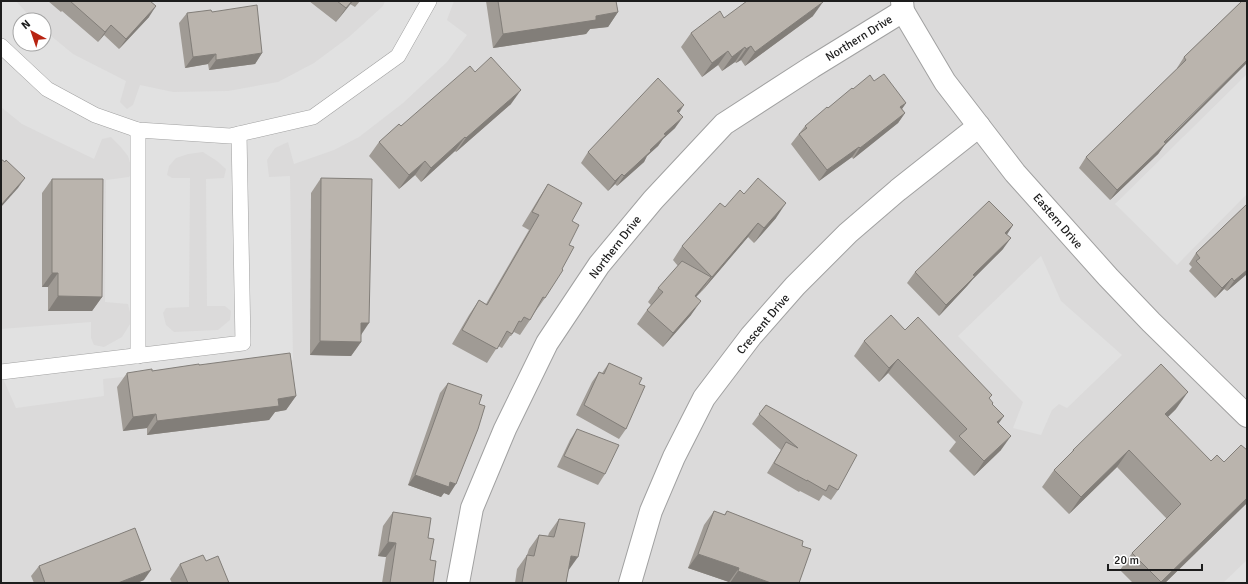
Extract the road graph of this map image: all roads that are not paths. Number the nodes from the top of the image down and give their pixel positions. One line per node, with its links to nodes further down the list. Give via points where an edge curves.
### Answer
1 (430, 1): 6 (lane, via 398,56 314,117)
2 (902, 6): 4 (street, Eastern Drive, via 945,82); 10 (street, Northern Drive, via 724,124 653,200 599,265 547,343 505,428 472,508)
3 (1, 46): 5 (lane, via 47,89 95,115)
4 (979, 126): 9 (street, Eastern Drive, via 1015,172 1108,277); 11 (street, Crescent Drive, via 848,233 794,286 737,354 704,398 674,457 651,511)
5 (138, 130): 6 (lane, via 230,136); 7 (lane)
6 (239, 134): 7 (lane, via 243,343)
7 (138, 356): 8 (lane)
8 (1, 372)
9 (1247, 416)
10 (458, 583)
11 (630, 583)

